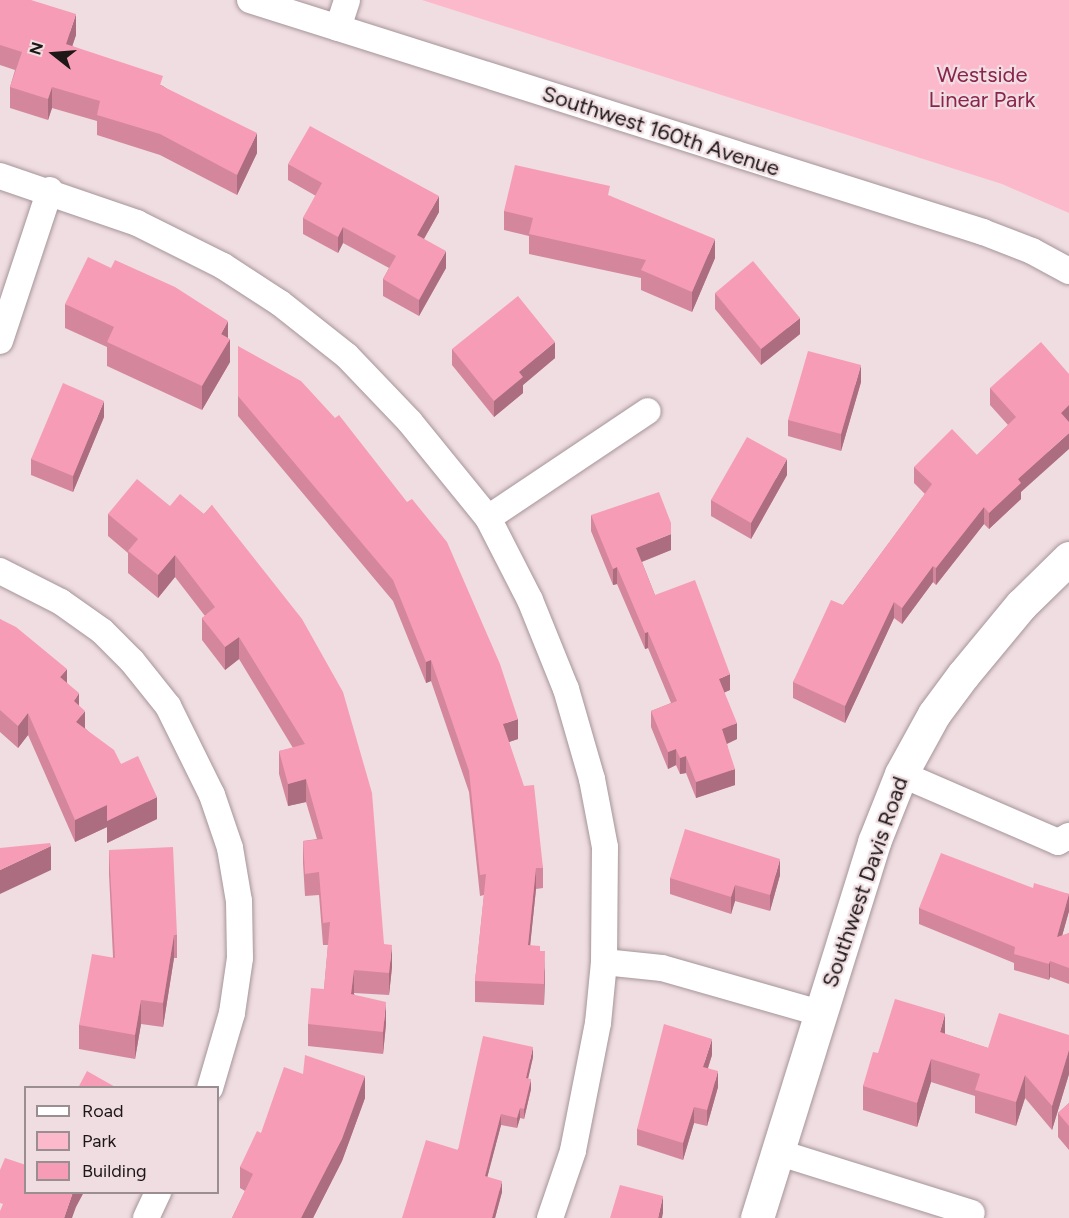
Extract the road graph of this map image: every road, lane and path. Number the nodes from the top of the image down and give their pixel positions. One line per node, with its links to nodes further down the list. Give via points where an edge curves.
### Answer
1 (250, 0): 3 (street, Southwest 160th Avenue)
2 (347, 0): 3 (street)
3 (338, 28): 6 (street, Southwest 160th Avenue, via 982,232 1032,251)
4 (0, 176): 5 (street)
5 (50, 190): 7 (street); 9 (street, via 137,223 223,266 280,303 347,356 410,422)
6 (1069, 271)
7 (0, 341)
8 (648, 411): 9 (street)
9 (488, 518): 14 (street, via 530,600 557,666 592,779 605,847)
10 (1069, 558): 12 (street, Southwest Davis Road, via 1022,605 963,675 934,714)
11 (0, 572): 16 (street, via 61,602 102,630 132,661 168,706 212,795 230,848 239,901 240,958 232,1013)
12 (901, 774): 13 (street, via 1058,842); 15 (street, Southwest Davis Road, via 874,842)
13 (1069, 836)
14 (604, 962): 15 (street, via 662,968); 21 (street, via 598,1023 573,1150)
15 (820, 1013): 17 (street, Southwest Davis Road)
16 (211, 1086)
17 (777, 1152): 19 (street); 22 (street, Southwest Davis Road)
18 (157, 1194): 20 (street)
19 (972, 1213)
20 (146, 1218)
21 (550, 1218)
22 (757, 1218)

